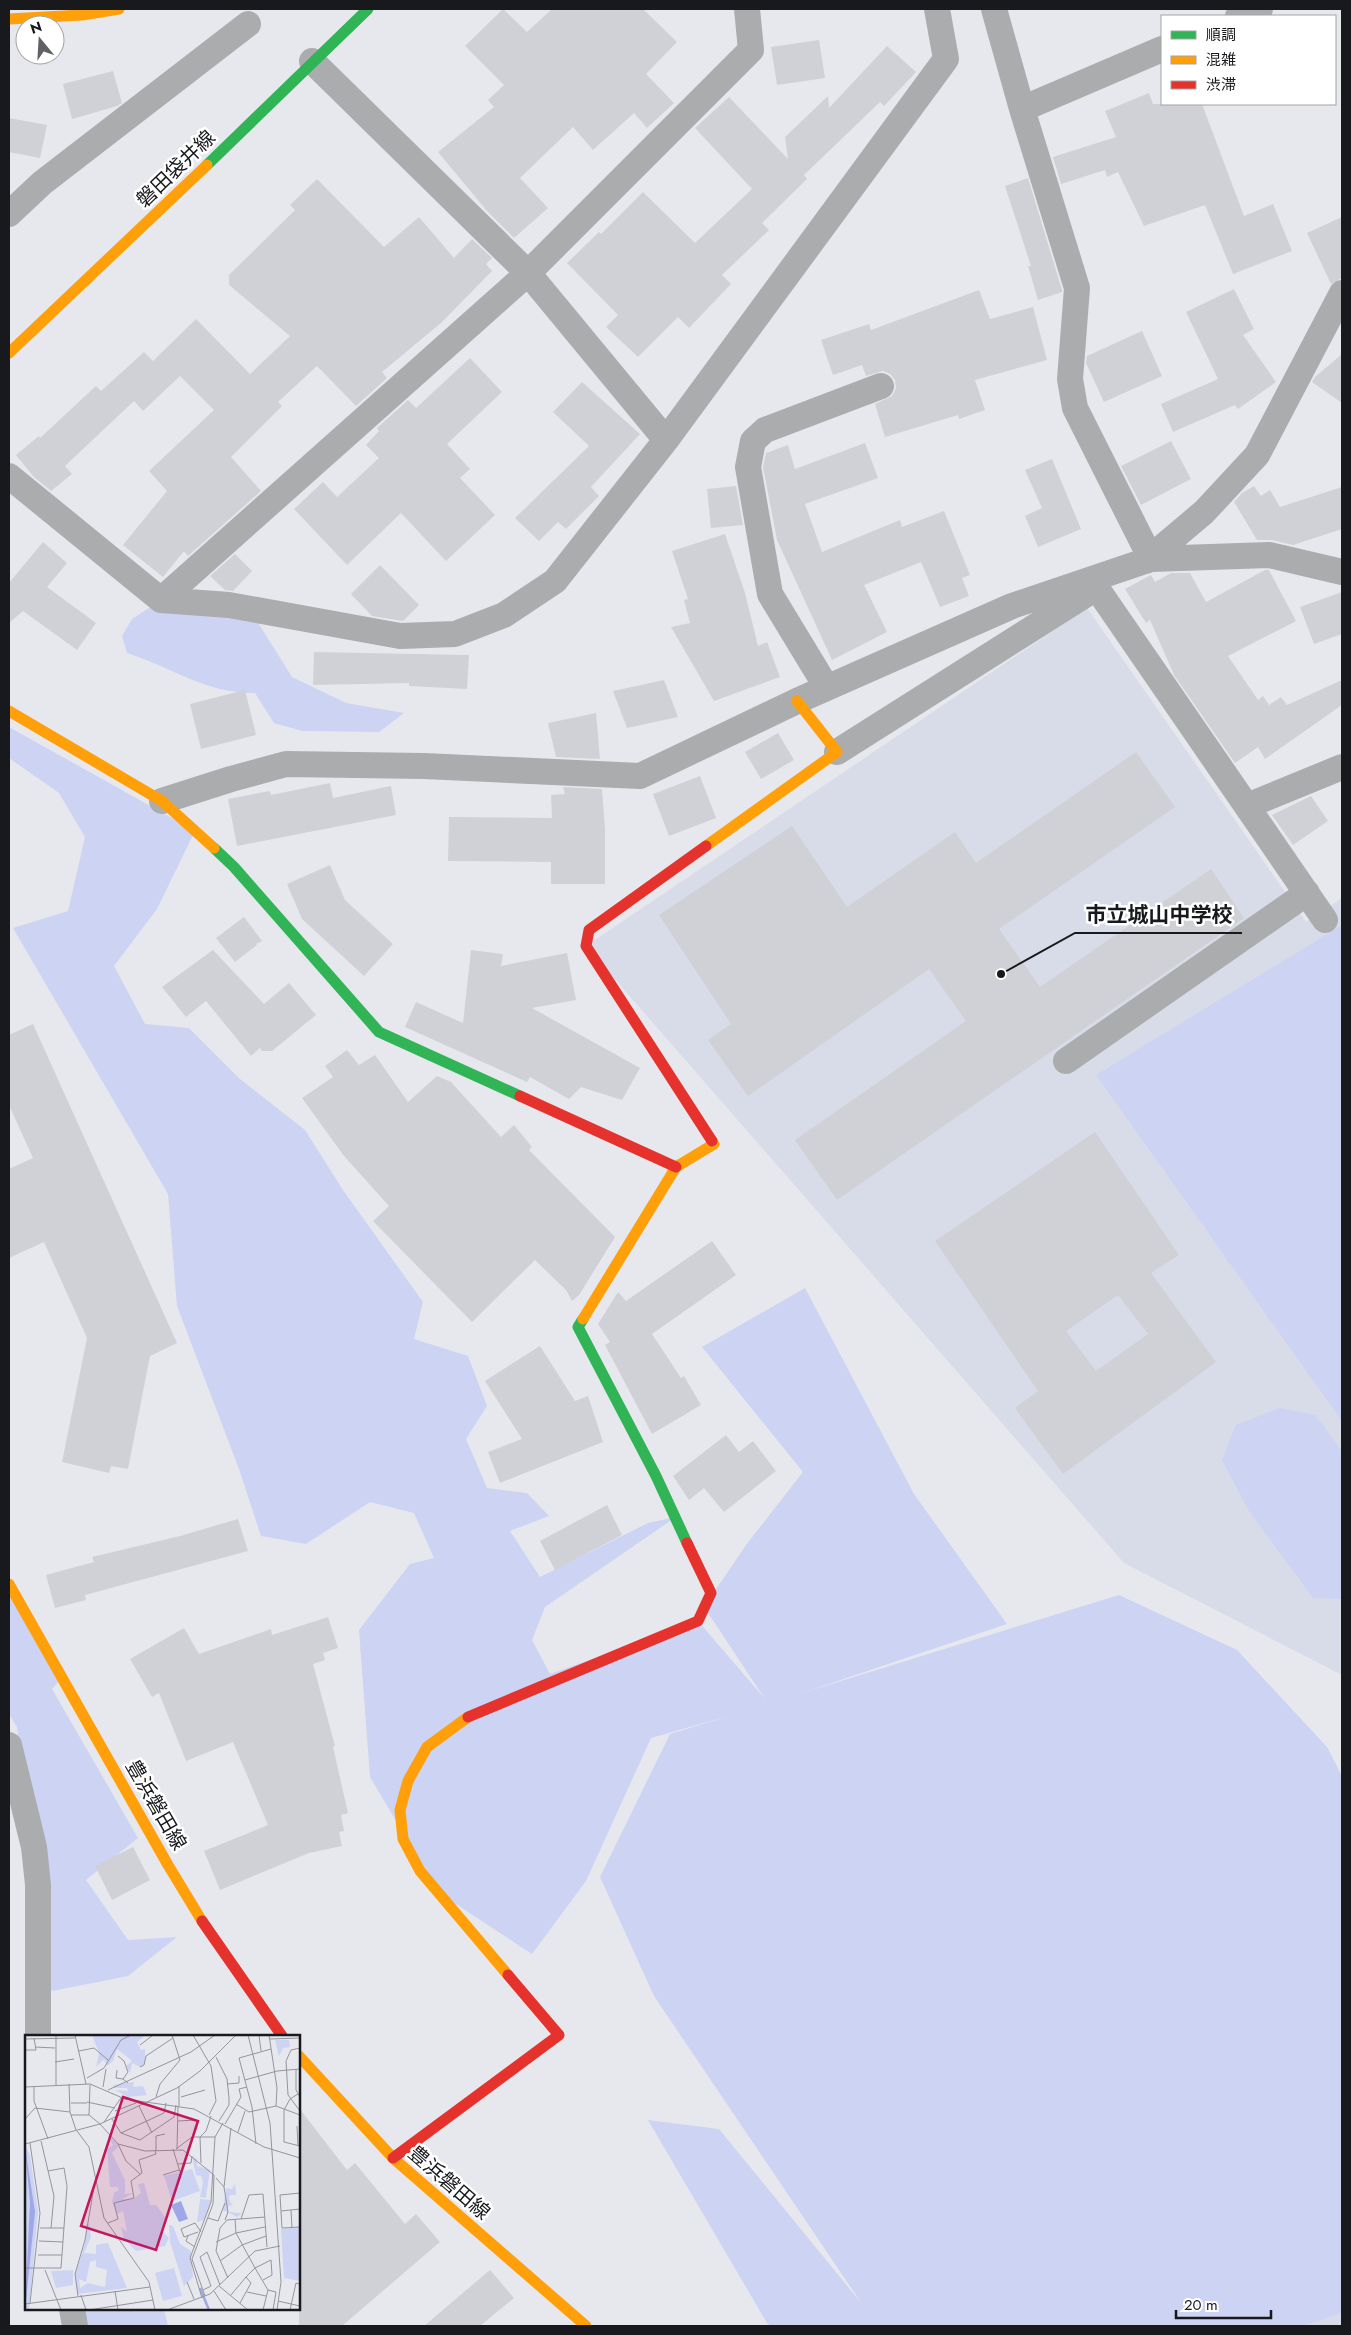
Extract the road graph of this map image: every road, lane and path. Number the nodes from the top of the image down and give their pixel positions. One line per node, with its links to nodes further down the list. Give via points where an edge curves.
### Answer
1 (119, 9): 8 (street, via 82,15)
2 (368, 9): 11 (street, 磐田袋井線)
3 (747, 9): 14 (street, via 751,50)
4 (937, 9): 18 (street, via 946,59)
5 (994, 9): 12 (street)
6 (1260, 9): 7 (street)
7 (1241, 15)
8 (9, 19)
9 (248, 24): 13 (street, via 42,183)
10 (1161, 49): 12 (street)
11 (312, 61): 14 (street); 16 (street, 磐田袋井線, via 157,214)
12 (1022, 109): 20 (street, via 1077,288 1070,379 1075,408)
13 (9, 214)
14 (528, 272): 18 (street); 23 (street)
15 (1342, 293): 20 (street, via 1257,455 1204,512)
16 (9, 353)
17 (881, 386): 24 (street, via 765,430 754,441 748,467 770,594)
18 (666, 440): 23 (street, via 555,582 504,615 455,634 400,636 229,605)
19 (9, 476): 23 (street)
20 (1151, 559): 21 (street, via 1269,554); 22 (street); 24 (street, via 1012,606)
21 (1342, 572)
22 (1096, 588): 27 (street); 30 (street)
23 (161, 600)
24 (828, 688): 25 (street)
25 (798, 701): 27 (street); 29 (street, via 640,776 424,766 286,764)
26 (9, 711): 29 (street)
27 (837, 752): 34 (street, via 588,930 586,946 714,1144)
28 (1342, 767): 30 (street)
29 (162, 801): 34 (street, via 234,866 379,1032)
30 (1247, 806): 31 (street)
31 (1307, 893): 32 (street); 33 (street)
32 (1325, 920)
33 (1066, 1061)
34 (676, 1167): 40 (street, via 578,1326 656,1476 711,1593 698,1621 469,1716 427,1747 408,1781 400,1810 403,1839 420,1871 559,2034)
35 (9, 1584): 38 (street, 豊浜磐田線, via 168,1865 216,1943)
36 (9, 1745): 37 (street, via 34,1847 38,1886)
37 (38, 2035)
38 (281, 2035)
39 (300, 2057): 40 (street, 豊浜磐田線)
40 (393, 2158): 43 (street, 豊浜磐田線)
41 (72, 2310): 42 (street)
42 (75, 2326)
43 (586, 2326)

